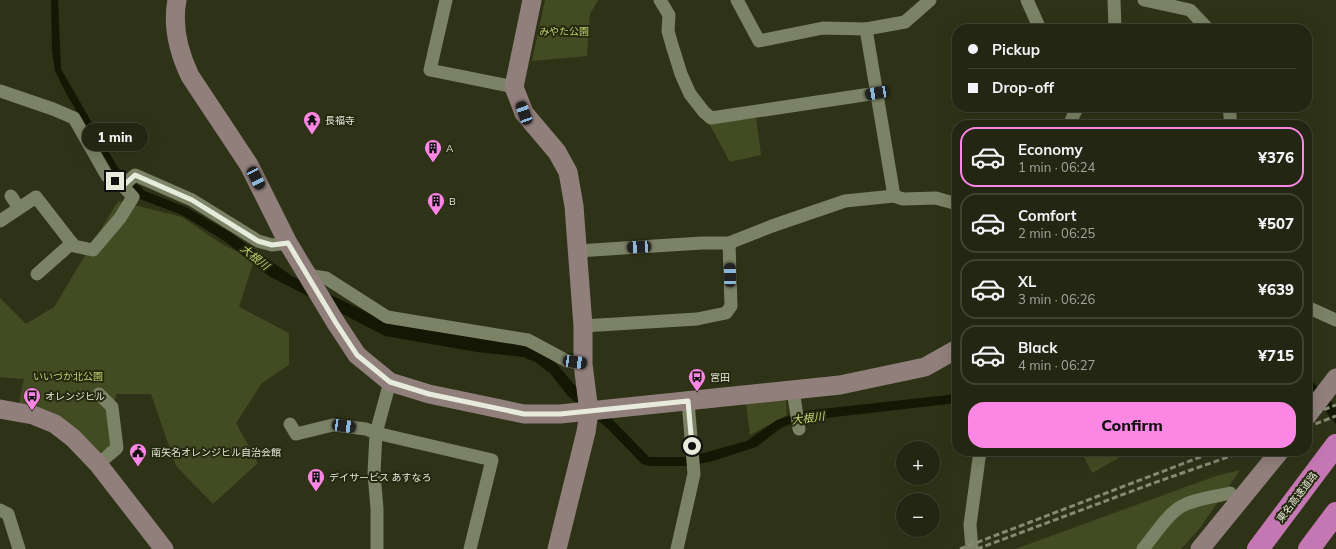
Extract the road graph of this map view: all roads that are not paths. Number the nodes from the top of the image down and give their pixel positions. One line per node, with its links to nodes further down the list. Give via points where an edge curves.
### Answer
1 (177, 0): 24 (street, via 176,24 183,61 190,76 249,165)
2 (446, 0): 14 (street, via 430,70)
3 (532, 0): 14 (street)
4 (660, 0): 16 (street, via 669,15 668,31 681,74 690,94 711,118)
5 (737, 0): 13 (street, via 759,41 823,28)
6 (930, 0): 13 (street, via 905,22)
7 (1027, 0): 10 (street)
8 (1114, 0): 11 (street)
9 (1144, 0): 12 (street, via 1190,10)
10 (1038, 24)
11 (1115, 24)
12 (1203, 24)
13 (866, 29): 16 (street)
14 (514, 87): 26 (street, via 524,113 557,152 568,172 574,206)
15 (0, 91): 17 (street, via 74,118 107,176)
16 (877, 93): 19 (street)
17 (123, 186): 23 (street, via 133,197 120,218 93,250 74,246); 24 (street, via 135,175 192,200 258,241 272,245)
18 (11, 196): 21 (street)
19 (894, 196): 20 (street, via 903,199 936,198); 25 (street, via 845,201)
20 (952, 203)
21 (19, 208): 22 (street); 23 (street, via 36,197)
22 (0, 221)
23 (72, 243): 27 (street)
24 (288, 243): 28 (street)
25 (729, 243): 26 (street); 31 (street, via 731,306 726,313 697,319)
26 (577, 250): 31 (street)
27 (37, 274)
28 (309, 278): 33 (street, via 326,278 387,317 528,340 567,361); 35 (street, via 357,355)
29 (1312, 309): 30 (street)
30 (1336, 320)
31 (583, 326): 33 (street)
32 (952, 352): 36 (street, via 925,367 840,385)
33 (583, 364): 41 (street)
34 (1336, 378): 40 (street)
35 (390, 382): 41 (street, via 429,394 524,414); 43 (street)
36 (793, 390): 38 (street); 42 (street)
37 (99, 394): 48 (street, via 112,407 117,448)
38 (688, 401): 41 (street); 58 (street, via 694,474)
39 (0, 409): 48 (street, via 33,415 54,424 73,438)
40 (1312, 409)
41 (589, 412): 57 (street)
42 (799, 429)
43 (376, 433): 44 (street, via 366,429 333,425); 55 (street, via 374,473); 56 (street, via 492,460)
44 (295, 435)
45 (1336, 445): 61 (highway, 東名高速道路)
46 (979, 456): 59 (street, via 970,524)
47 (1276, 456): 52 (street)
48 (98, 464): 54 (street)
49 (1230, 493): 60 (street, via 1182,506 1172,513)
50 (0, 510): 53 (street, via 8,514)
51 (1336, 513): 62 (highway)
52 (1205, 544)
53 (19, 549)
54 (164, 549)
55 (377, 549)
56 (470, 549)
57 (557, 549)
58 (677, 549)
59 (972, 549)
60 (1143, 549)
61 (1258, 549)
62 (1309, 549)

